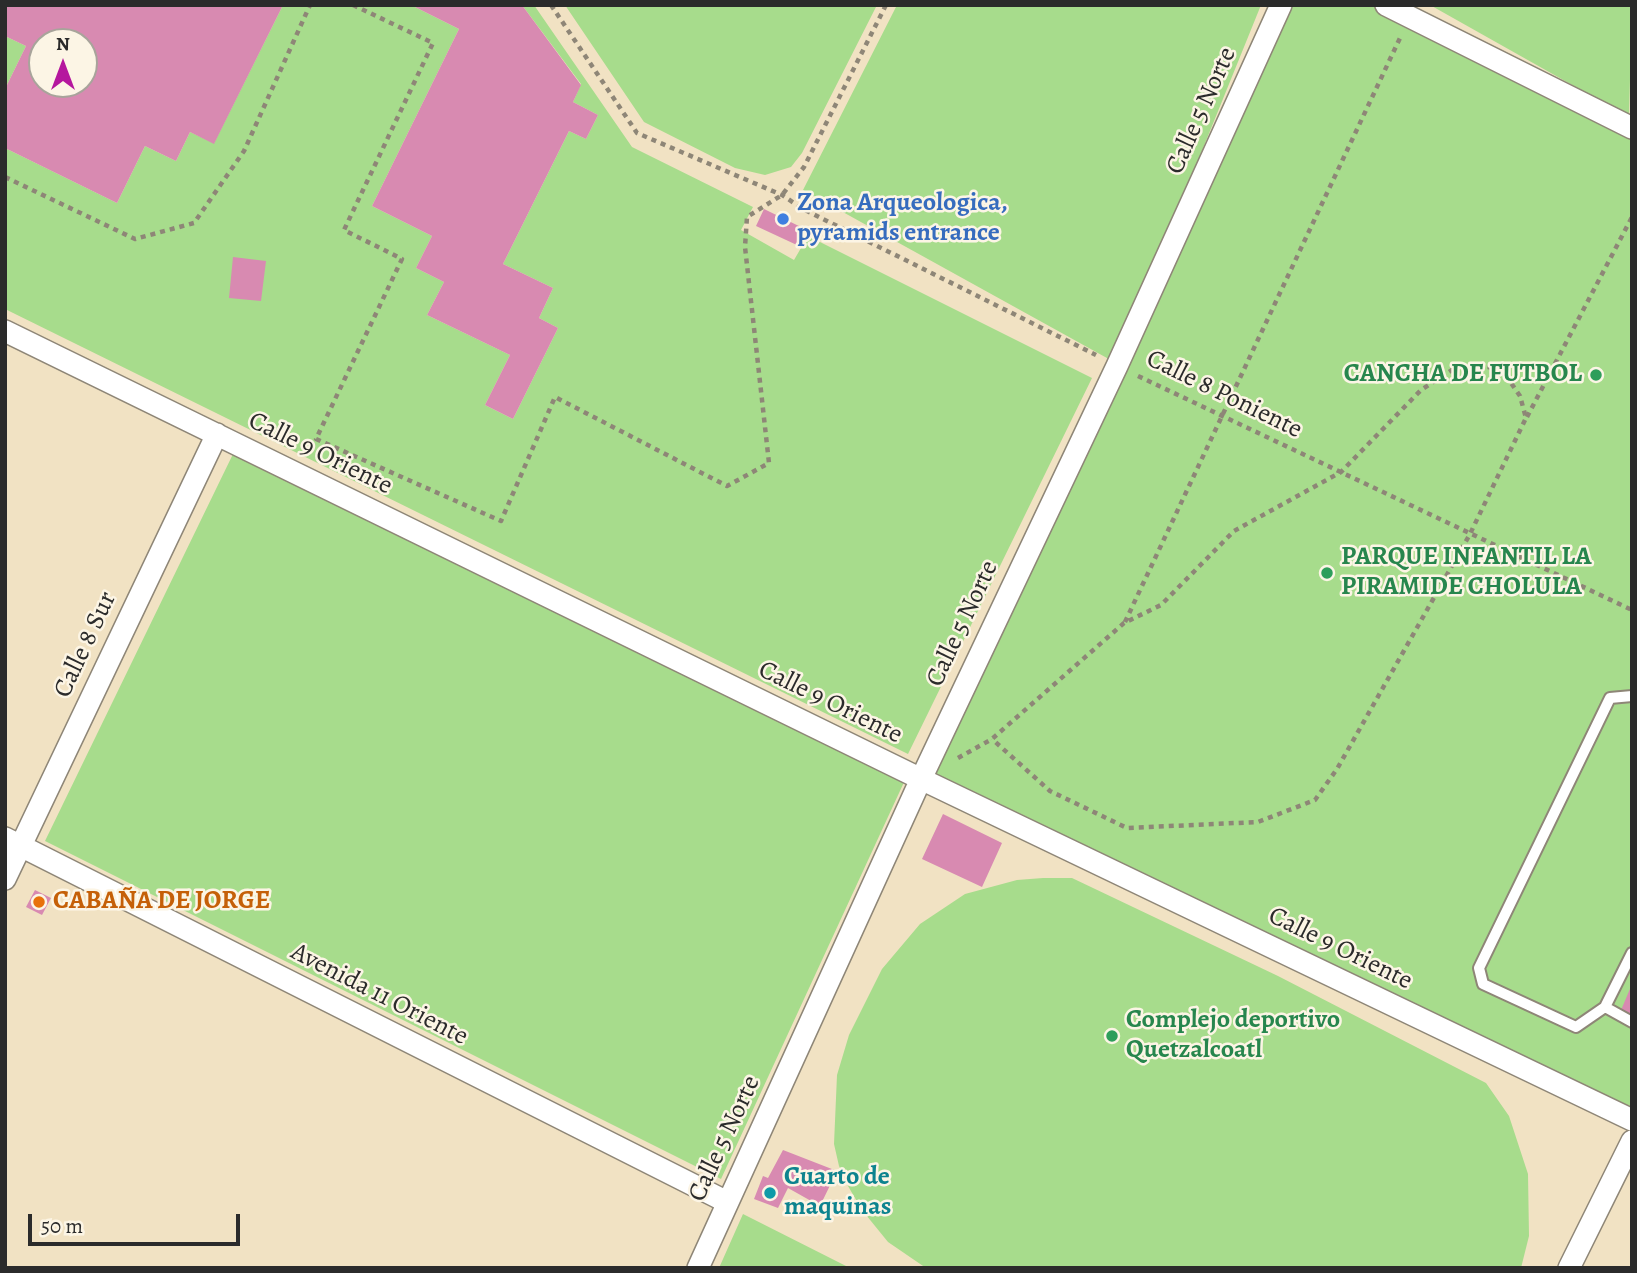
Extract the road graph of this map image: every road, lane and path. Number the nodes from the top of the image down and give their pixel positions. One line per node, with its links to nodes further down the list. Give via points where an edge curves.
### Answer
1 (310, 5): 9 (path, via 244,151 194,223 135,239)
2 (353, 5): 10 (path, via 433,43 344,230 402,259 316,439 501,521 555,397 727,486 769,463 745,247 747,217)
3 (551, 5): 10 (path, Calle 8 Poniente, via 637,133)
4 (886, 5): 10 (path, via 804,167)
5 (1281, 5): 13 (street, Calle 5 Norte)
6 (1386, 5): 7 (street)
7 (1409, 17): 8 (street); 14 (path)
8 (1627, 122)
9 (5, 177)
10 (782, 195): 13 (path, Calle 8 Poniente)
11 (1632, 217): 15 (path)
12 (5, 331): 16 (street, Calle 9 Oriente)
13 (1117, 366): 14 (path, Calle 8 Poniente); 24 (street, Calle 5 Norte)
14 (1220, 415): 17 (path, Calle 8 Poniente); 20 (path)
15 (1526, 418): 17 (path, via 1520,396 1509,380 1489,367 1458,366 1421,390); 18 (path)
16 (217, 434): 24 (street, Calle 9 Oriente); 25 (street, Calle 8 Sur)
17 (1341, 472): 18 (path, Calle 8 Poniente); 20 (path, via 1234,531 1161,605)
18 (1471, 534): 19 (path, Calle 8 Poniente); 22 (path, via 1315,800 1258,822 1126,828 1050,790)
19 (1632, 610)
20 (1124, 623): 22 (path)
21 (1632, 696): 28 (lane, via 1610,698 1479,968 1483,984 1576,1027)
22 (992, 738): 23 (path)
23 (956, 759)
24 (921, 779): 30 (street, Calle 9 Oriente); 32 (street, Calle 5 Norte)
25 (13, 842): 26 (street, Calle 8 Sur); 32 (street, Avenida 11 Oriente)
26 (5, 879)
27 (1632, 953): 28 (lane)
28 (1605, 1007): 29 (lane)
29 (1632, 1022)
30 (1632, 1120)
31 (1632, 1141): 34 (street)
32 (727, 1202): 33 (street, Calle 5 Norte)
33 (698, 1268)
34 (1569, 1268)

